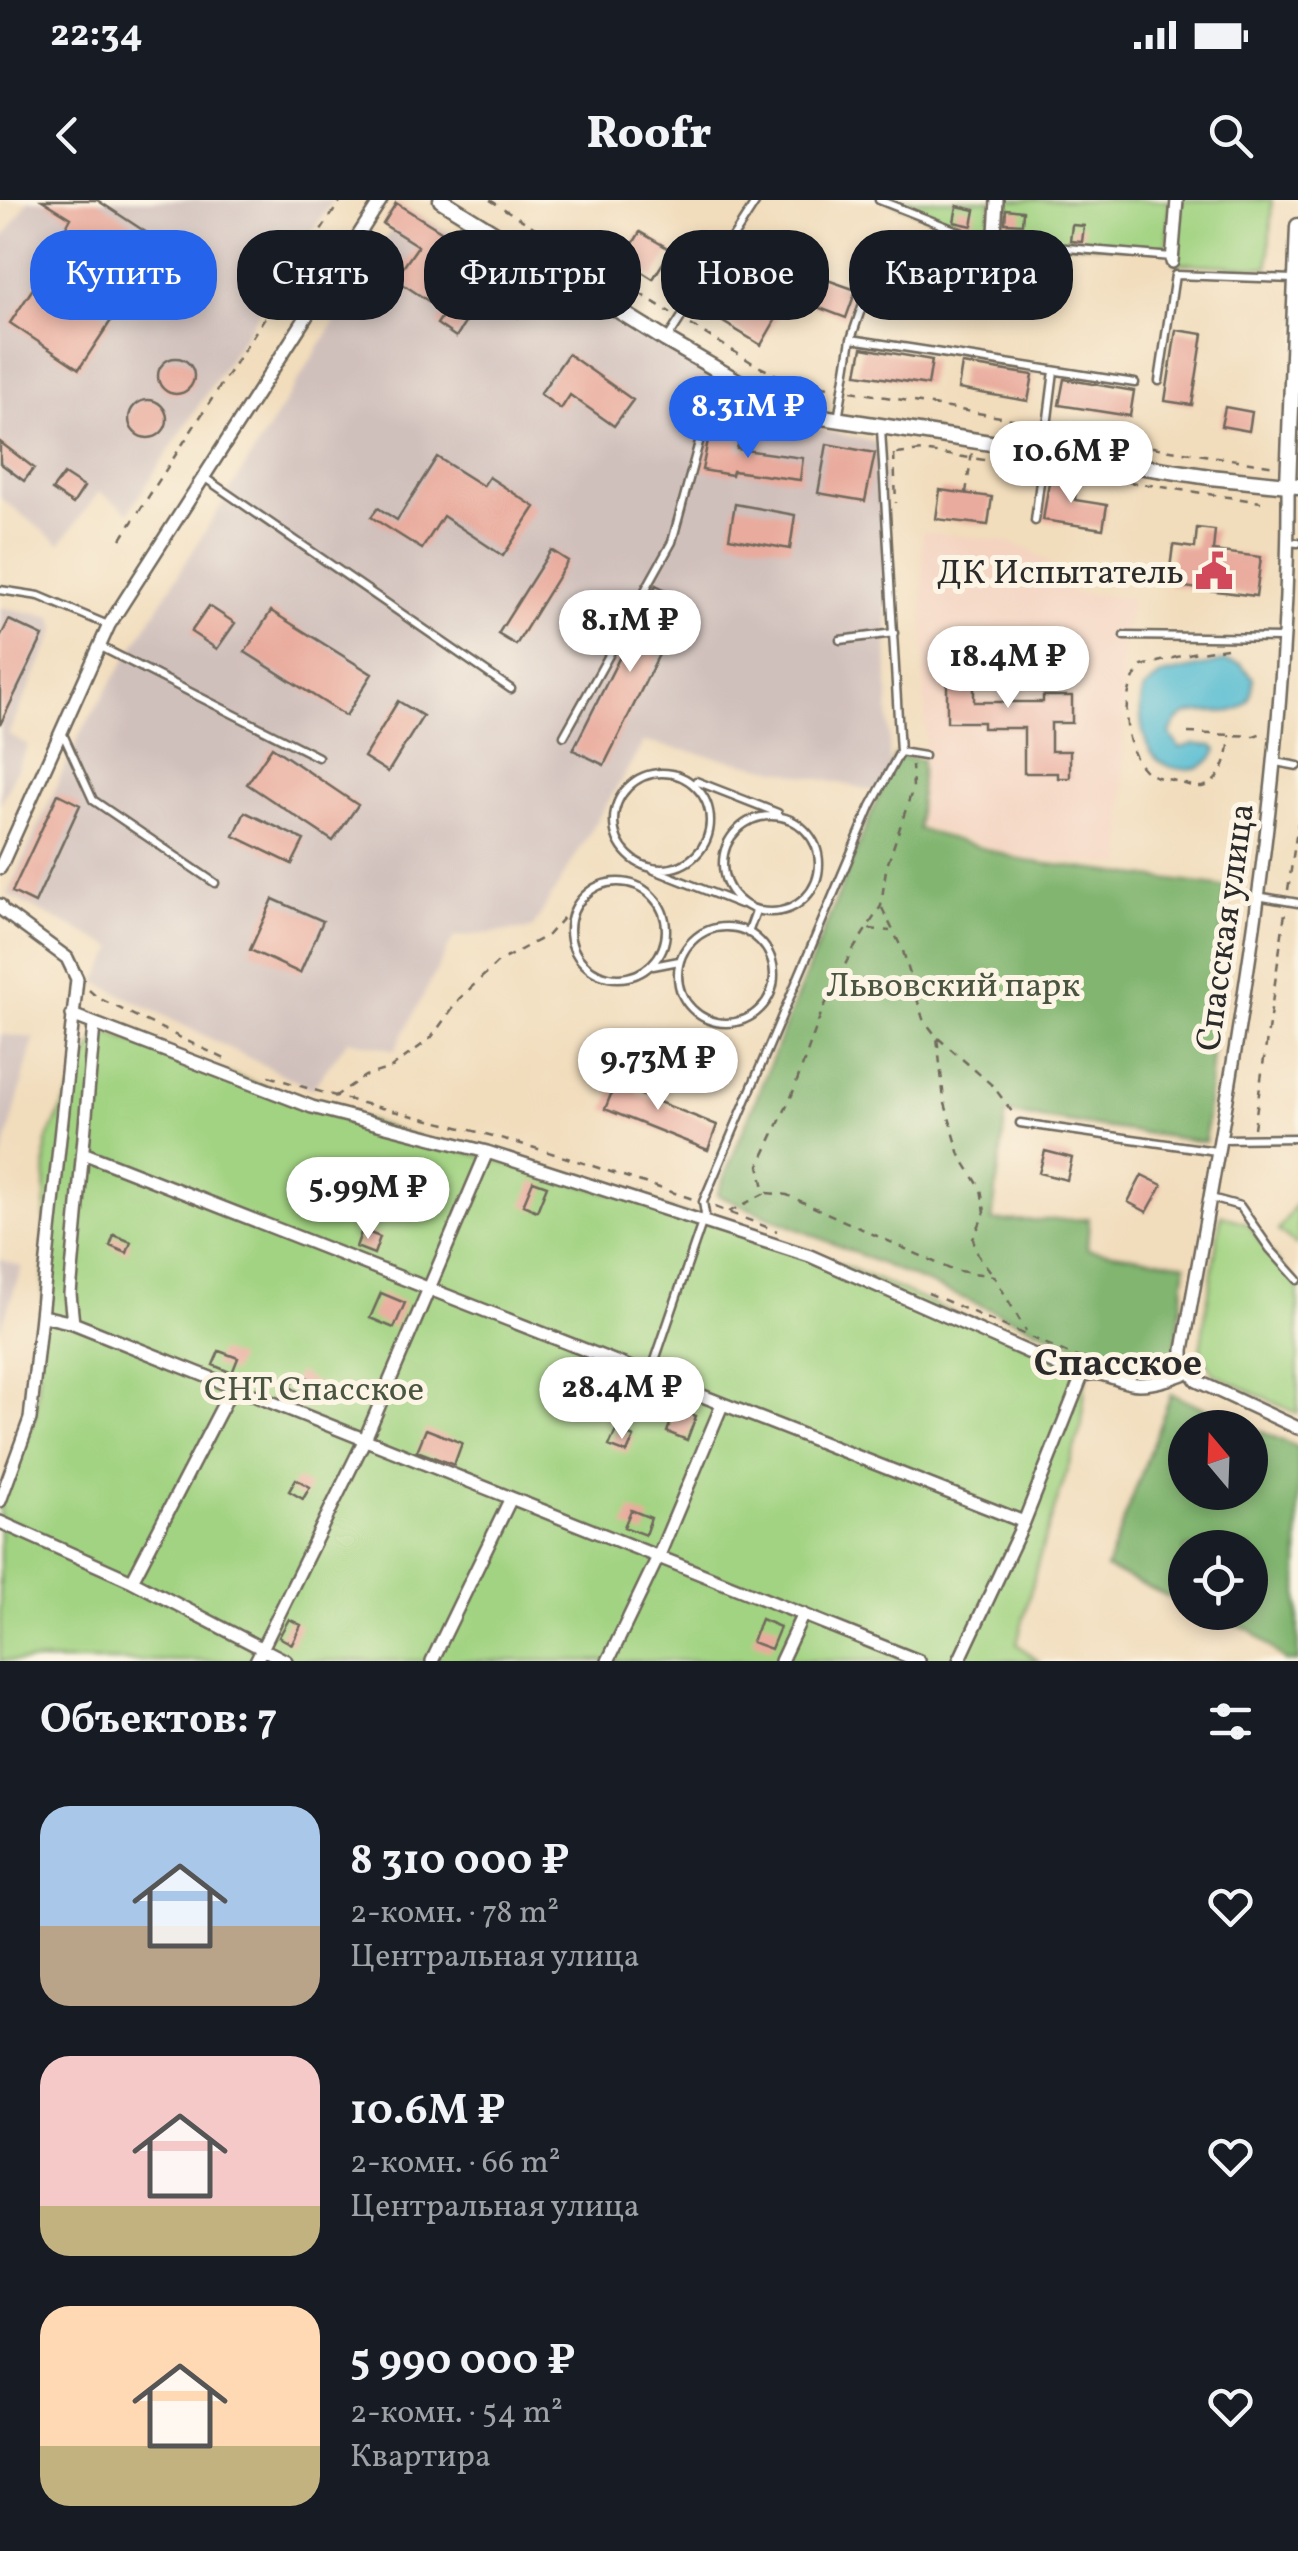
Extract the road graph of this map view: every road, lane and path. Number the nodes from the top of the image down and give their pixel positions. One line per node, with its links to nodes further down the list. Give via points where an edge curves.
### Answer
1 (340, 200): 43 (path)
2 (381, 200): 38 (street)
3 (441, 200): 9 (street)
4 (490, 200): 17 (path)
5 (756, 200): 11 (lane)
6 (879, 200): 12 (lane)
7 (998, 200): 13 (street)
8 (1176, 200): 15 (street)
9 (464, 206): 22 (street)
10 (1298, 226): 16 (street)
11 (737, 230)
12 (954, 230)
13 (995, 230)
14 (1073, 252): 15 (lane)
15 (1172, 259)
16 (1295, 279): 21 (street); 26 (lane, via 1176,276)
17 (661, 307)
18 (679, 320): 22 (lane)
19 (682, 320): 28 (path, via 781,376)
20 (858, 320): 23 (lane)
21 (1296, 323): 36 (street)
22 (666, 340): 24 (street)
23 (851, 340): 25 (lane); 28 (lane)
24 (718, 370): 29 (street, via 788,409); 58 (lane, via 672,542)
25 (1054, 371): 27 (lane); 30 (lane)
26 (1160, 381)
27 (1135, 383)
28 (843, 390): 29 (lane); 30 (path)
29 (838, 421): 31 (street)
30 (1047, 425): 33 (lane); 36 (path)
31 (881, 428): 32 (street); 34 (lane)
32 (974, 441): 33 (street); 35 (path)
33 (1044, 452): 37 (lane); 39 (street)
34 (882, 453): 35 (path); 47 (lane)
35 (971, 458): 37 (path); 40 (path)
36 (1288, 467): 39 (street)
37 (1042, 469): 41 (path); 42 (lane)
38 (204, 478): 46 (street); 53 (lane)
39 (1293, 486): 44 (street, Спасская улица)
40 (966, 494)
41 (1262, 502)
42 (1035, 521)
43 (121, 539)
44 (1293, 543): 50 (street, Спасская улица)
45 (0, 590): 46 (lane, via 38,596)
46 (109, 626): 52 (street)
47 (894, 632): 51 (lane); 59 (lane)
48 (1124, 636): 49 (lane)
49 (1236, 638): 50 (lane); 57 (path, via 1233,648 1142,666 1130,685 1128,708 1131,748 1155,776 1209,784 1229,756)
50 (1286, 638): 54 (street, Спасская улица)
51 (840, 640)
52 (100, 646): 55 (street); 62 (lane)
53 (511, 689)
54 (1280, 726): 57 (path, via 1254,736); 63 (street, Спасская улица)
55 (62, 731): 68 (street); 70 (lane, via 93,800)
56 (1188, 733): 57 (path)
57 (1230, 734)
58 (564, 736)
59 (900, 752): 60 (lane); 98 (lane, via 870,806)
60 (912, 754): 61 (lane); 76 (path, via 913,788 886,868)
61 (924, 756)
62 (318, 757)
63 (1276, 762): 64 (lane); 72 (street, Спасская улица)
64 (1298, 766)
65 (677, 773): 66 (lane); 69 (lane, via 698,787 710,809 710,835 696,856 674,868); 69 (lane, via 651,772 628,784 615,806 614,832 626,854)
66 (786, 816): 77 (lane, via 807,830 819,852 818,878 805,900 782,912); 77 (lane, via 760,816 737,828 724,850 723,875 735,898)
67 (1298, 822): 73 (path)
68 (0, 868)
69 (648, 868): 77 (lane)
70 (215, 883)
71 (584, 894): 82 (lane, via 570,916 570,941 582,964 604,977 629,978); 82 (lane, via 606,882 632,882 654,896 666,918 665,944); 89 (path, via 548,935 498,962 458,1000 432,1038)
72 (1256, 895): 73 (lane); 93 (street, Спасская улица)
73 (1287, 901): 74 (lane); 91 (path)
74 (1298, 902)
75 (0, 904): 83 (street, via 67,958)
76 (881, 906): 78 (path); 80 (path)
77 (757, 911): 79 (lane)
78 (868, 929): 80 (path); 96 (path, via 822,1011 759,1165)
79 (748, 932): 81 (lane, via 715,927 692,939); 81 (lane, via 762,941 774,964 774,989 760,1011 738,1023 712,1022 690,1009 678,986)
80 (892, 932): 86 (path, via 923,1019)
81 (679, 961): 82 (lane)
82 (652, 966)
83 (77, 979): 84 (street); 87 (path, via 98,998)
84 (72, 1015): 85 (street); 104 (street)
85 (94, 1026): 94 (street, via 312,1107); 95 (street)
86 (937, 1036): 90 (path, via 993,1086); 101 (path, via 944,1100 960,1155 981,1189 985,1212 973,1239)
87 (242, 1066)
88 (260, 1073): 89 (path)
89 (333, 1098): 98 (path, via 478,1132)
90 (1020, 1122): 93 (lane)
91 (1253, 1138): 92 (lane); 93 (lane)
92 (1298, 1138)
93 (1219, 1145): 97 (street, Спасская улица)
94 (487, 1152): 100 (street); 103 (street)
95 (84, 1153): 103 (street); 105 (street)
96 (765, 1192): 99 (path); 101 (path, via 787,1195 952,1270)
97 (1210, 1198): 102 (lane, via 1240,1206); 107 (street, Спасская улица, via 1182,1350)
98 (703, 1202): 100 (lane)
99 (729, 1212)
100 (702, 1224): 108 (lane); 109 (street, via 810,1256)
101 (994, 1276): 106 (path)
102 (1298, 1280)
103 (428, 1286): 108 (street); 113 (street)
104 (43, 1316): 105 (street); 115 (street, via 30,1419)
105 (73, 1323): 110 (street)
106 (1028, 1334)
107 (1188, 1372): 109 (street, via 1135,1384 1094,1371); 112 (street)
108 (650, 1376): 111 (street)
109 (1082, 1376): 117 (street)
110 (232, 1388): 113 (street); 119 (street)
111 (722, 1405): 117 (street); 118 (street)
112 (1298, 1428)
113 (365, 1439): 114 (street); 121 (street)
114 (511, 1498): 118 (street); 123 (street)
115 (0, 1502)
116 (0, 1522): 119 (street)
117 (1024, 1522): 127 (street)
118 (659, 1556): 120 (street); 124 (street)
119 (132, 1581): 121 (street)
120 (804, 1614): 125 (street); 126 (street)
121 (259, 1655): 122 (street)
122 (286, 1661)
123 (432, 1661)
124 (608, 1661)
125 (781, 1661)
126 (919, 1661)
127 (959, 1661)

